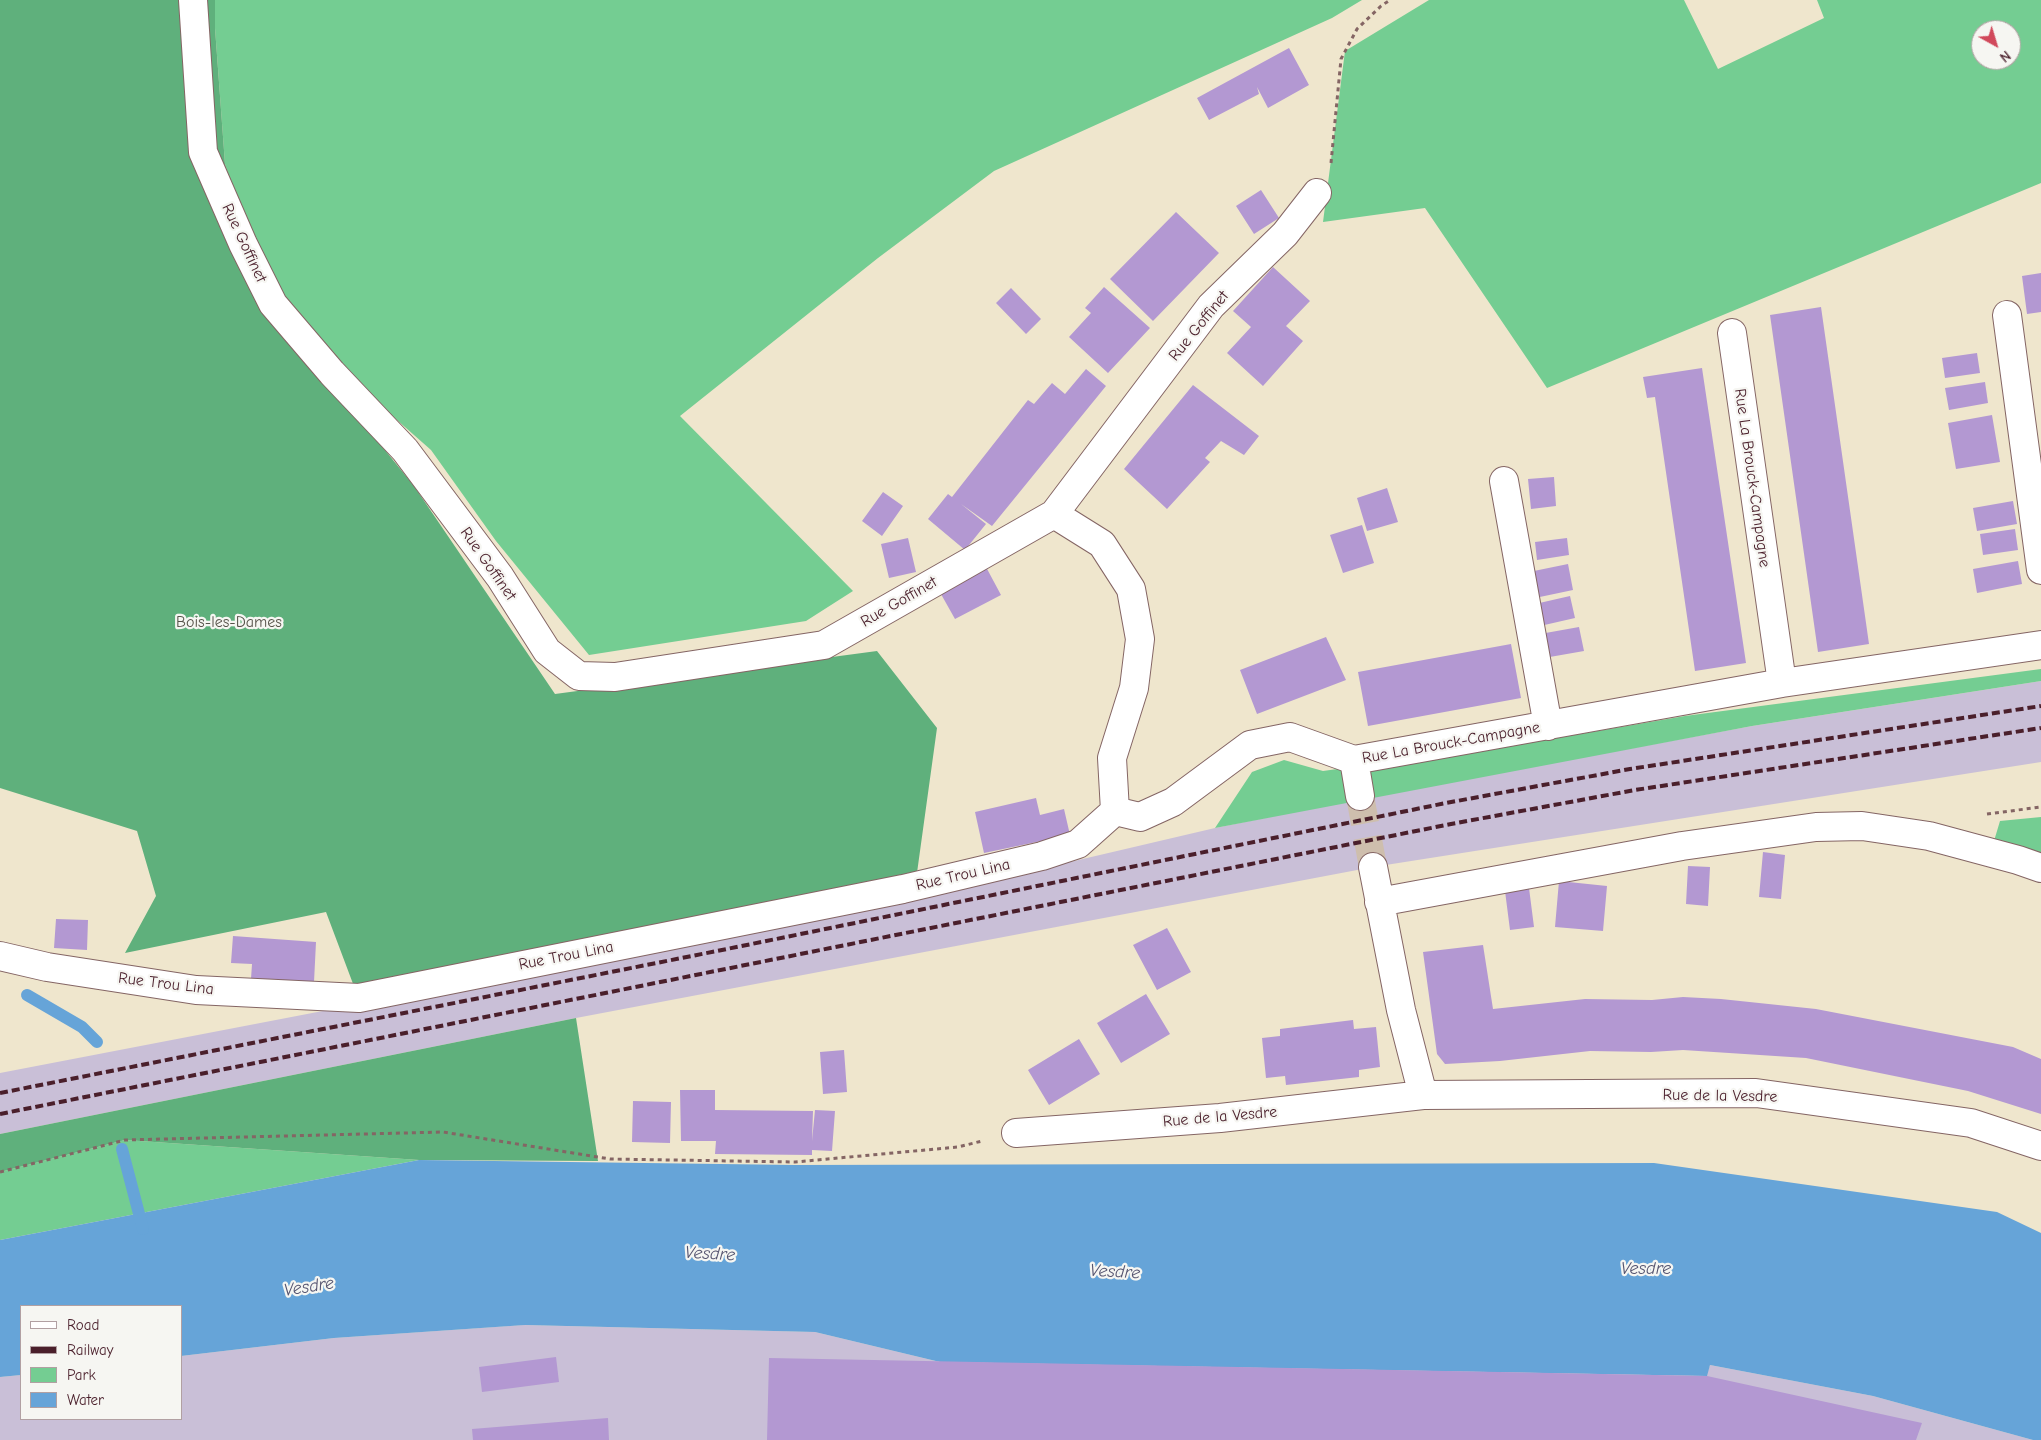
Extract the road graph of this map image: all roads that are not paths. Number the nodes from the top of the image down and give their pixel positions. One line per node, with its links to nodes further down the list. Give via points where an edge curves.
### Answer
1 (193, 0): 6 (street, Rue Goffinet, via 203,152 273,304 332,373 405,450 500,577 547,651 579,676 615,677 824,645)
2 (1317, 193): 6 (street, Rue Goffinet, via 1285,234 1211,306)
3 (2007, 315): 7 (street)
4 (1732, 333): 9 (street, Rue La Brouck-Campagne)
5 (1504, 481): 10 (street)
6 (1054, 514): 13 (street, via 1102,544 1132,589 1140,638 1134,688 1112,758)
7 (2041, 570)
8 (2041, 645): 9 (street, Rue La Brouck-Campagne)
9 (1782, 683): 10 (street, Rue La Brouck-Campagne)
10 (1548, 726): 11 (street, Rue La Brouck-Campagne)
11 (1354, 760): 12 (street); 13 (street, Rue La Brouck-Campagne, via 1290,737 1250,745 1173,802 1140,817)
12 (1360, 796)
13 (1115, 811): 17 (street, Rue Trou Lina, via 1078,844 1042,856 903,889 358,998 196,990 47,967)
14 (1373, 867): 16 (street)
15 (2041, 868): 16 (street, via 1929,836 1862,826 1816,826 1682,846)
16 (1379, 902): 18 (street)
17 (0, 956)
18 (1423, 1095): 19 (street, Rue de la Vesdre, via 1220,1118); 20 (street, Rue de la Vesdre, via 1756,1094 1971,1123)
19 (1016, 1133)
20 (2041, 1146)

